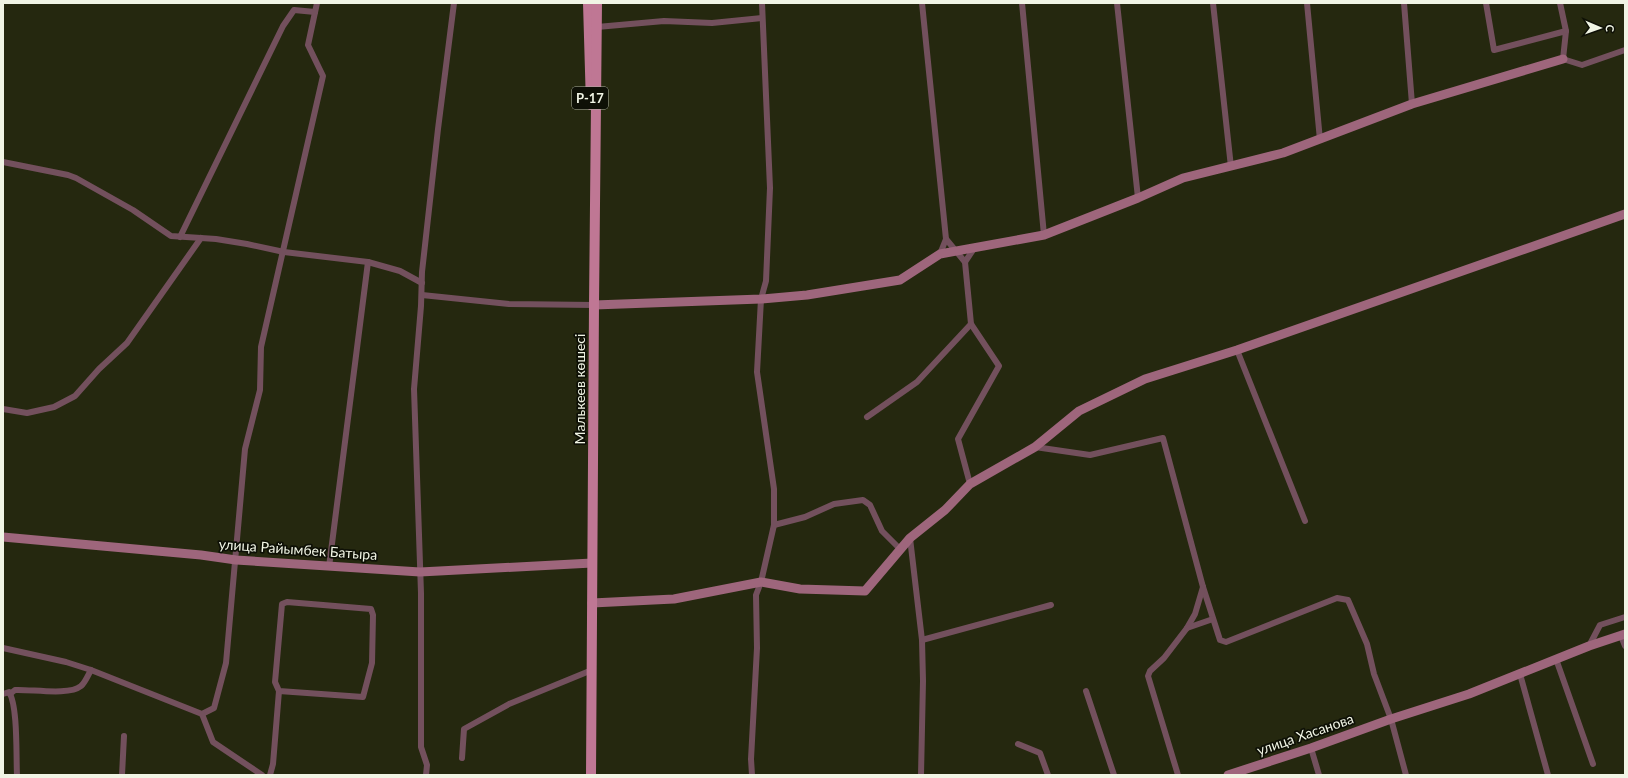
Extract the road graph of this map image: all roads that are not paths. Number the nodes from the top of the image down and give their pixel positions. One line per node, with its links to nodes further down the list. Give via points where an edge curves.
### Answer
1 (317, 3): 14 (street)
2 (454, 3): 37 (street)
3 (588, 3): 24 (main road, P-17, via 588,59)
4 (597, 3): 16 (main road, Малькеев көшесі)
5 (762, 3): 15 (street)
6 (922, 3): 30 (street)
7 (1022, 3): 27 (street)
8 (1117, 3): 25 (street)
9 (1213, 3): 23 (street)
10 (1307, 3): 21 (street)
11 (1404, 3): 20 (street)
12 (1486, 3): 17 (street, via 1494,50)
13 (1560, 3): 17 (street)
14 (315, 12): 28 (street, via 294,10 283,26); 33 (street, via 308,45 323,76)
15 (762, 18): 16 (street, via 712,23 664,21); 39 (street, via 770,188 766,281)
16 (597, 28): 24 (main road, Малькеев көшесі)
17 (1566, 31): 19 (street)
18 (1625, 50): 19 (street, via 1582,65)
19 (1563, 59): 20 (street)
20 (1412, 104): 21 (street)
21 (1320, 140): 23 (street)
22 (3, 162): 28 (street, via 76,178 133,210 171,236)
23 (1231, 167): 25 (street, via 1183,178)
24 (595, 193): 40 (main road, Малькеев көшесі)
25 (1138, 198): 27 (street)
26 (1625, 214): 42 (street)
27 (1044, 235): 31 (street)
28 (180, 237): 29 (street)
29 (202, 238): 33 (street); 43 (street, via 126,343 75,396 54,408 27,413)
30 (946, 239): 32 (street); 34 (street)
31 (975, 247): 32 (street); 36 (street)
32 (956, 250): 34 (street); 36 (street)
33 (284, 252): 35 (street); 52 (street, via 262,347 260,390 245,449)
34 (940, 254): 39 (street, via 900,280 807,295)
35 (368, 262): 37 (street, via 400,271); 54 (street)
36 (965, 262): 41 (street)
37 (422, 283): 38 (street)
38 (422, 295): 40 (street, via 509,304); 55 (street, via 414,389)
39 (761, 299): 40 (street); 48 (street, via 756,372 774,489)
40 (594, 305): 53 (main road, Малькеев көшесі)
41 (971, 324): 44 (street, via 917,382); 46 (street, via 999,366 958,439)
42 (1237, 350): 45 (street, via 1145,379 1079,411); 47 (street)
43 (3, 409)
44 (867, 417)
45 (1035, 447): 46 (street); 57 (street, via 1090,455 1163,438)
46 (970, 484): 50 (street, via 945,510)
47 (1305, 521)
48 (774, 525): 51 (street, via 805,517 834,504 863,500 870,505 882,531); 56 (street)
49 (3, 537): 52 (street, улица Райымбек Батыра)
50 (910, 538): 51 (street); 64 (street)
51 (900, 550): 56 (street, via 865,591 800,589)
52 (236, 560): 54 (street, улица Райымбек Батыра); 76 (street, via 226,663 214,708)
53 (592, 563): 55 (street, улица Райымбек Батыра); 58 (main road, Малькеев көшесі)
54 (329, 567): 55 (street, улица Райымбек Батыра)
55 (420, 572): 88 (street, via 422,747 427,765)
56 (761, 582): 58 (street, via 674,599); 90 (street, via 756,595 757,648)
57 (1203, 587): 61 (street); 62 (street)
58 (592, 603): 70 (main road, Малькеев көшесі)
59 (1051, 605): 64 (street)
60 (1625, 617): 65 (street, via 1600,625)
61 (1213, 619): 62 (street); 77 (street, via 1220,640 1226,642 1337,598 1348,600 1367,644 1374,674)
62 (1187, 628): 94 (street, via 1148,676)
63 (1623, 635): 65 (street, улица Хасанова); 66 (street)
64 (922, 640): 91 (street)
65 (1589, 646): 68 (street, улица Хасанова)
66 (1625, 646)
67 (3, 648): 69 (street)
68 (1556, 659): 71 (street, улица Хасанова); 82 (street)
69 (91, 670): 75 (street, via 81,686 71,690 28,689 15,690); 76 (street)
70 (592, 670): 81 (street, via 509,704 464,729); 89 (main road, Малькеев көшесі)
71 (1520, 674): 77 (street, улица Хасанова, via 1469,694); 98 (street)
72 (279, 691): 72 (street, via 276,682 282,604 287,602 371,609 372,663 364,697); 87 (street)
73 (1086, 691): 93 (street)
74 (3, 694): 75 (street)
75 (10, 694): 84 (street, via 16,731)
76 (202, 714): 86 (street, via 213,742)
77 (1391, 719): 80 (street, улица Хасанова); 97 (street)
78 (124, 736): 85 (street)
79 (1018, 744): 92 (street, via 1040,753)
80 (1311, 748): 83 (street, улица Хасанова); 96 (street)
81 (462, 758)
82 (1593, 764)
83 (1239, 773): 95 (street, улица Хасанова)
84 (17, 775)
85 (122, 775)
86 (262, 775)
87 (270, 775)
88 (426, 775)
89 (591, 775)
90 (752, 775)
91 (921, 775)
92 (1048, 775)
93 (1114, 775)
94 (1178, 775)
95 (1228, 775)
96 (1319, 775)
97 (1406, 775)
98 (1548, 775)

